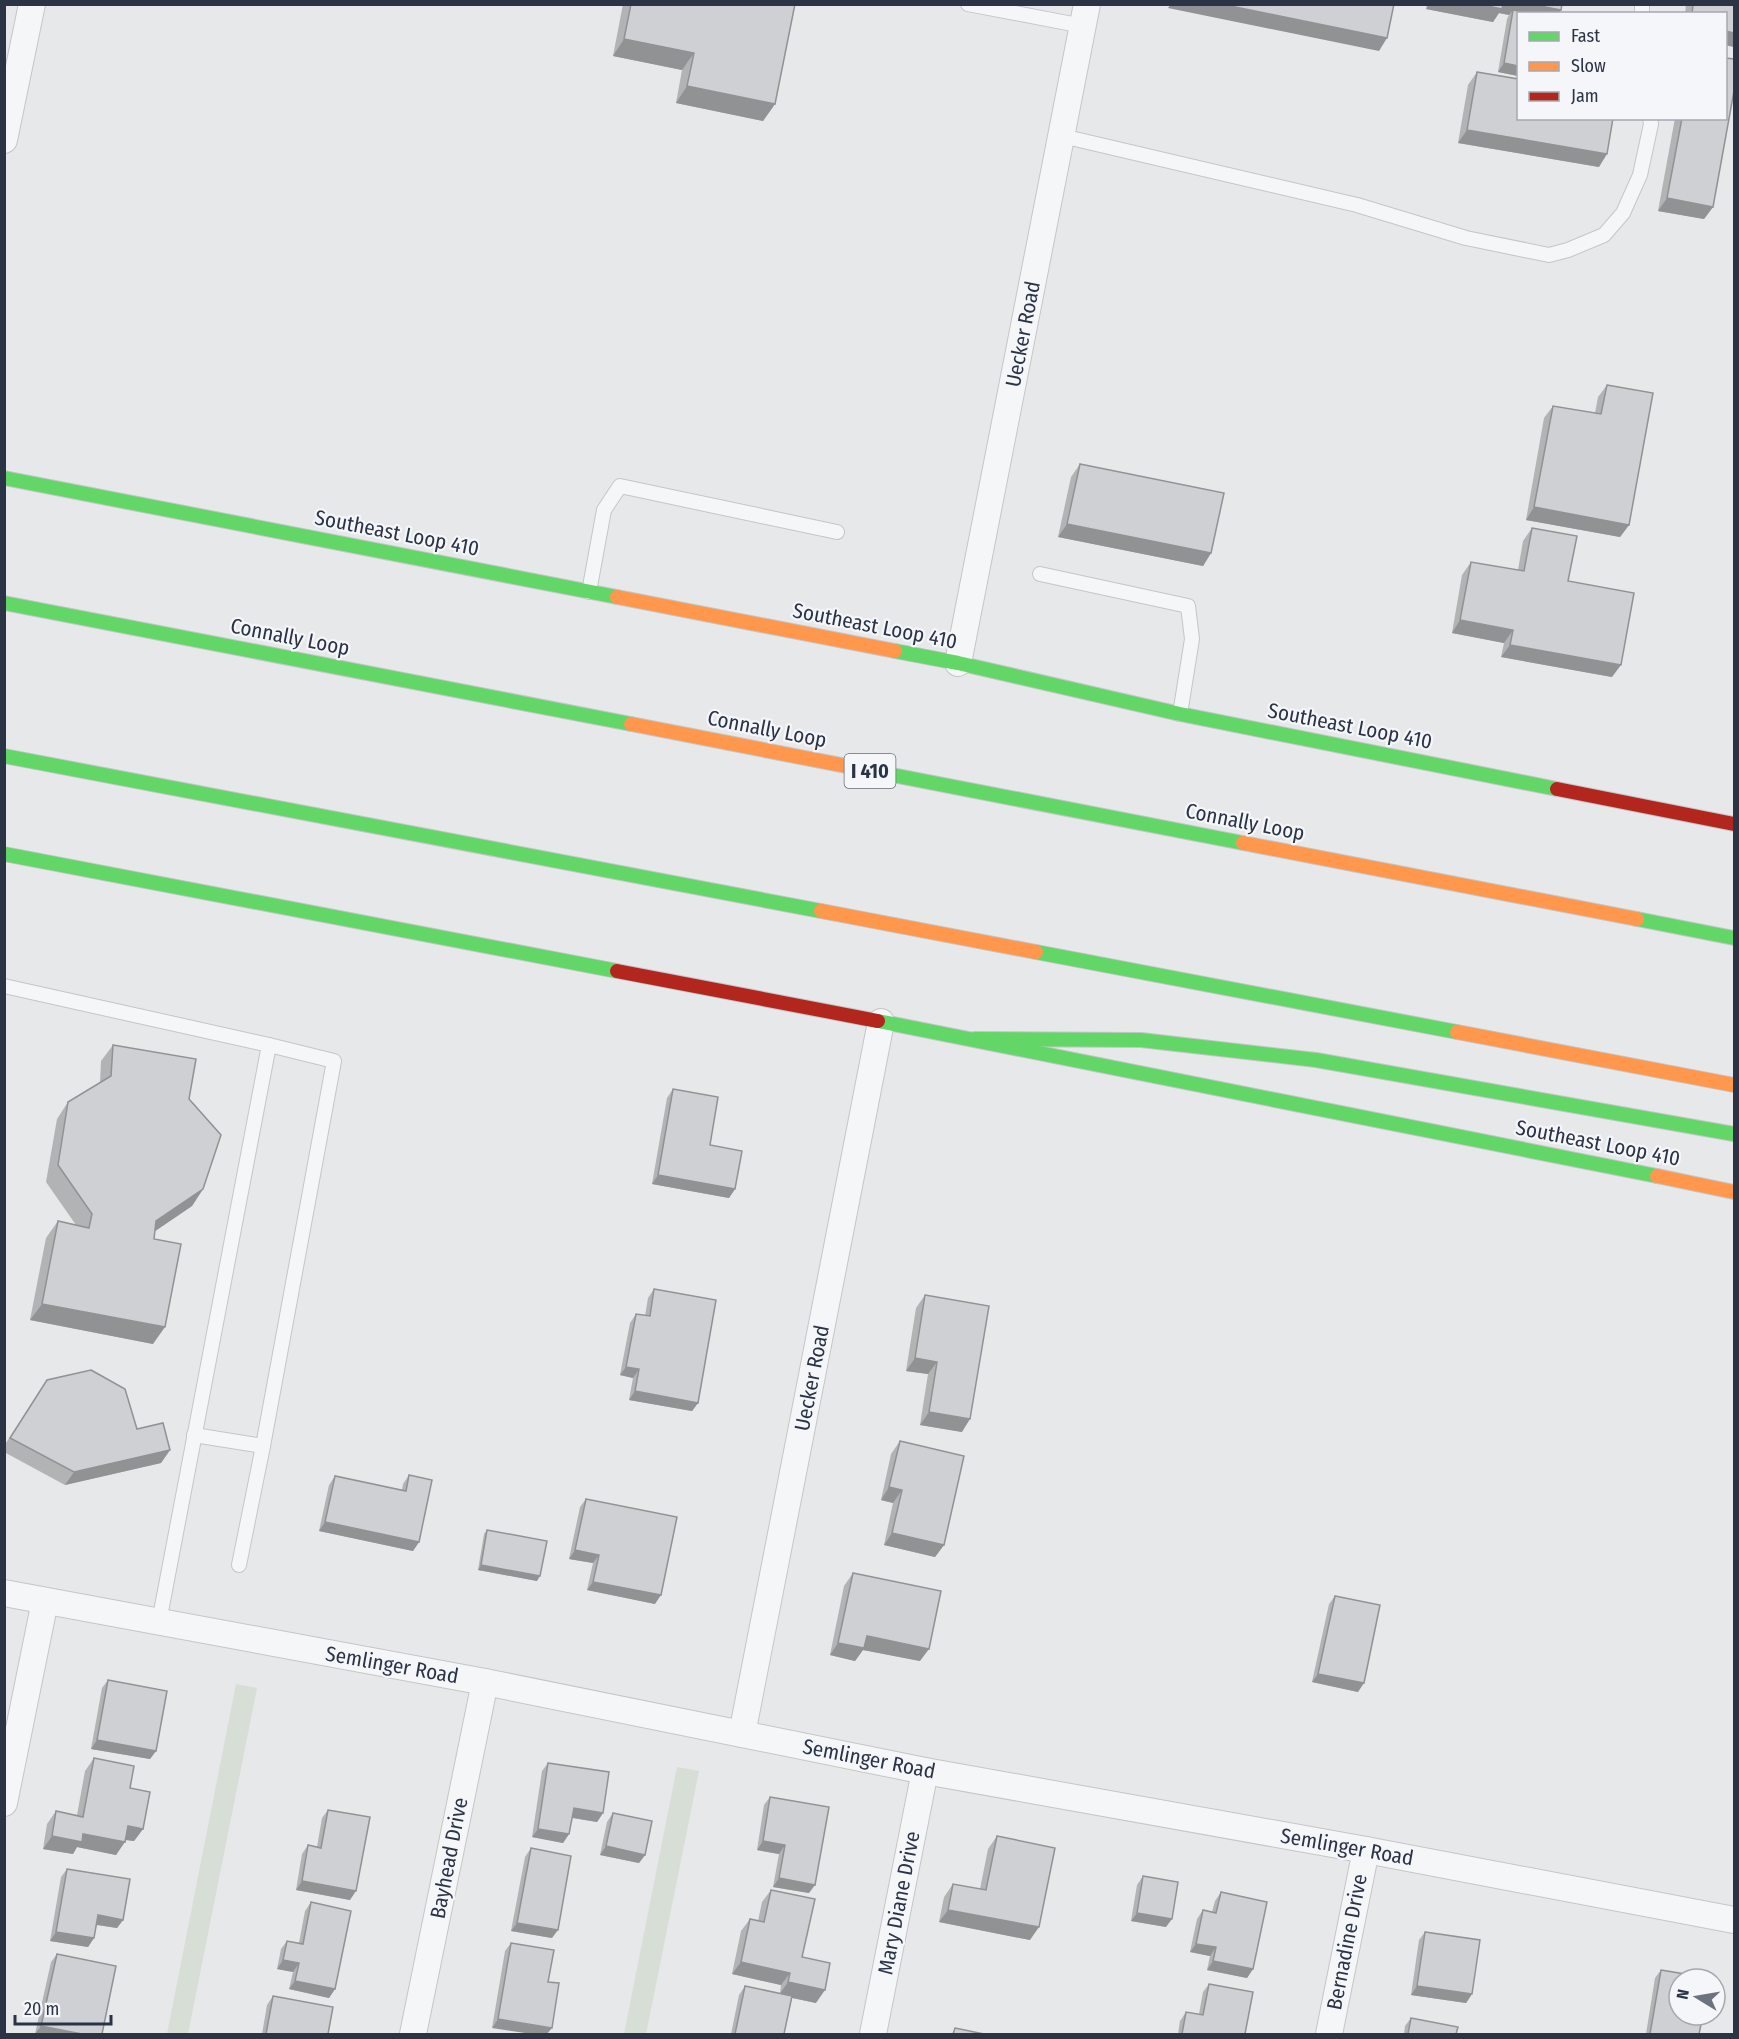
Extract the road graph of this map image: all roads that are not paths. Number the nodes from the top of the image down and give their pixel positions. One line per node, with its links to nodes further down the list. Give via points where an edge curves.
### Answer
1 (32, 4): 6 (street)
2 (968, 4): 3 (lane)
3 (1085, 15): 5 (street, Uecker Road)
4 (1650, 120): 5 (lane, via 1640,175 1623,213 1604,235 1549,255 1466,238 1357,205)
5 (1062, 136): 12 (street, Uecker Road)
6 (4, 140)
7 (4, 478): 10 (main road, Southeast Loop 410)
8 (837, 532): 10 (lane, via 620,486 604,510)
9 (1040, 574): 13 (lane, via 1188,606 1192,639)
10 (589, 592): 12 (main road, Southeast Loop 410)
11 (4, 603): 17 (main road, Connally Loop / I 410)
12 (958, 663): 13 (main road, Southeast Loop 410)
13 (1180, 714): 15 (main road, Southeast Loop 410)
14 (4, 756): 22 (main road)
15 (1734, 824)
16 (4, 854): 19 (main road, Southeast Loop 410)
17 (1734, 938)
18 (4, 986): 21 (lane)
19 (881, 1022): 20 (main road, Southeast Loop 410); 32 (street, Uecker Road)
20 (975, 1039): 23 (main road, via 1141,1040 1316,1060); 24 (main road, Southeast Loop 410)
21 (269, 1045): 25 (lane); 26 (lane, via 334,1061)
22 (1734, 1084)
23 (1734, 1134)
24 (1734, 1192)
25 (194, 1435): 26 (lane); 30 (lane)
26 (263, 1446): 27 (lane)
27 (239, 1566)
28 (4, 1593): 29 (street, Semlinger Road)
29 (45, 1601): 30 (street, Semlinger Road); 34 (street)
30 (159, 1622): 31 (street, Semlinger Road)
31 (485, 1682): 32 (street, Semlinger Road); 37 (street, Bayhead Drive)
32 (742, 1734): 33 (street, Semlinger Road)
33 (925, 1771): 35 (street, Semlinger Road); 38 (street, Mary Diane Drive)
34 (4, 1803)
35 (1366, 1850): 36 (street, Semlinger Road); 39 (street, Bernadine Drive)
36 (1734, 1920)
37 (413, 2034)
38 (873, 2034)
39 (1329, 2034)

